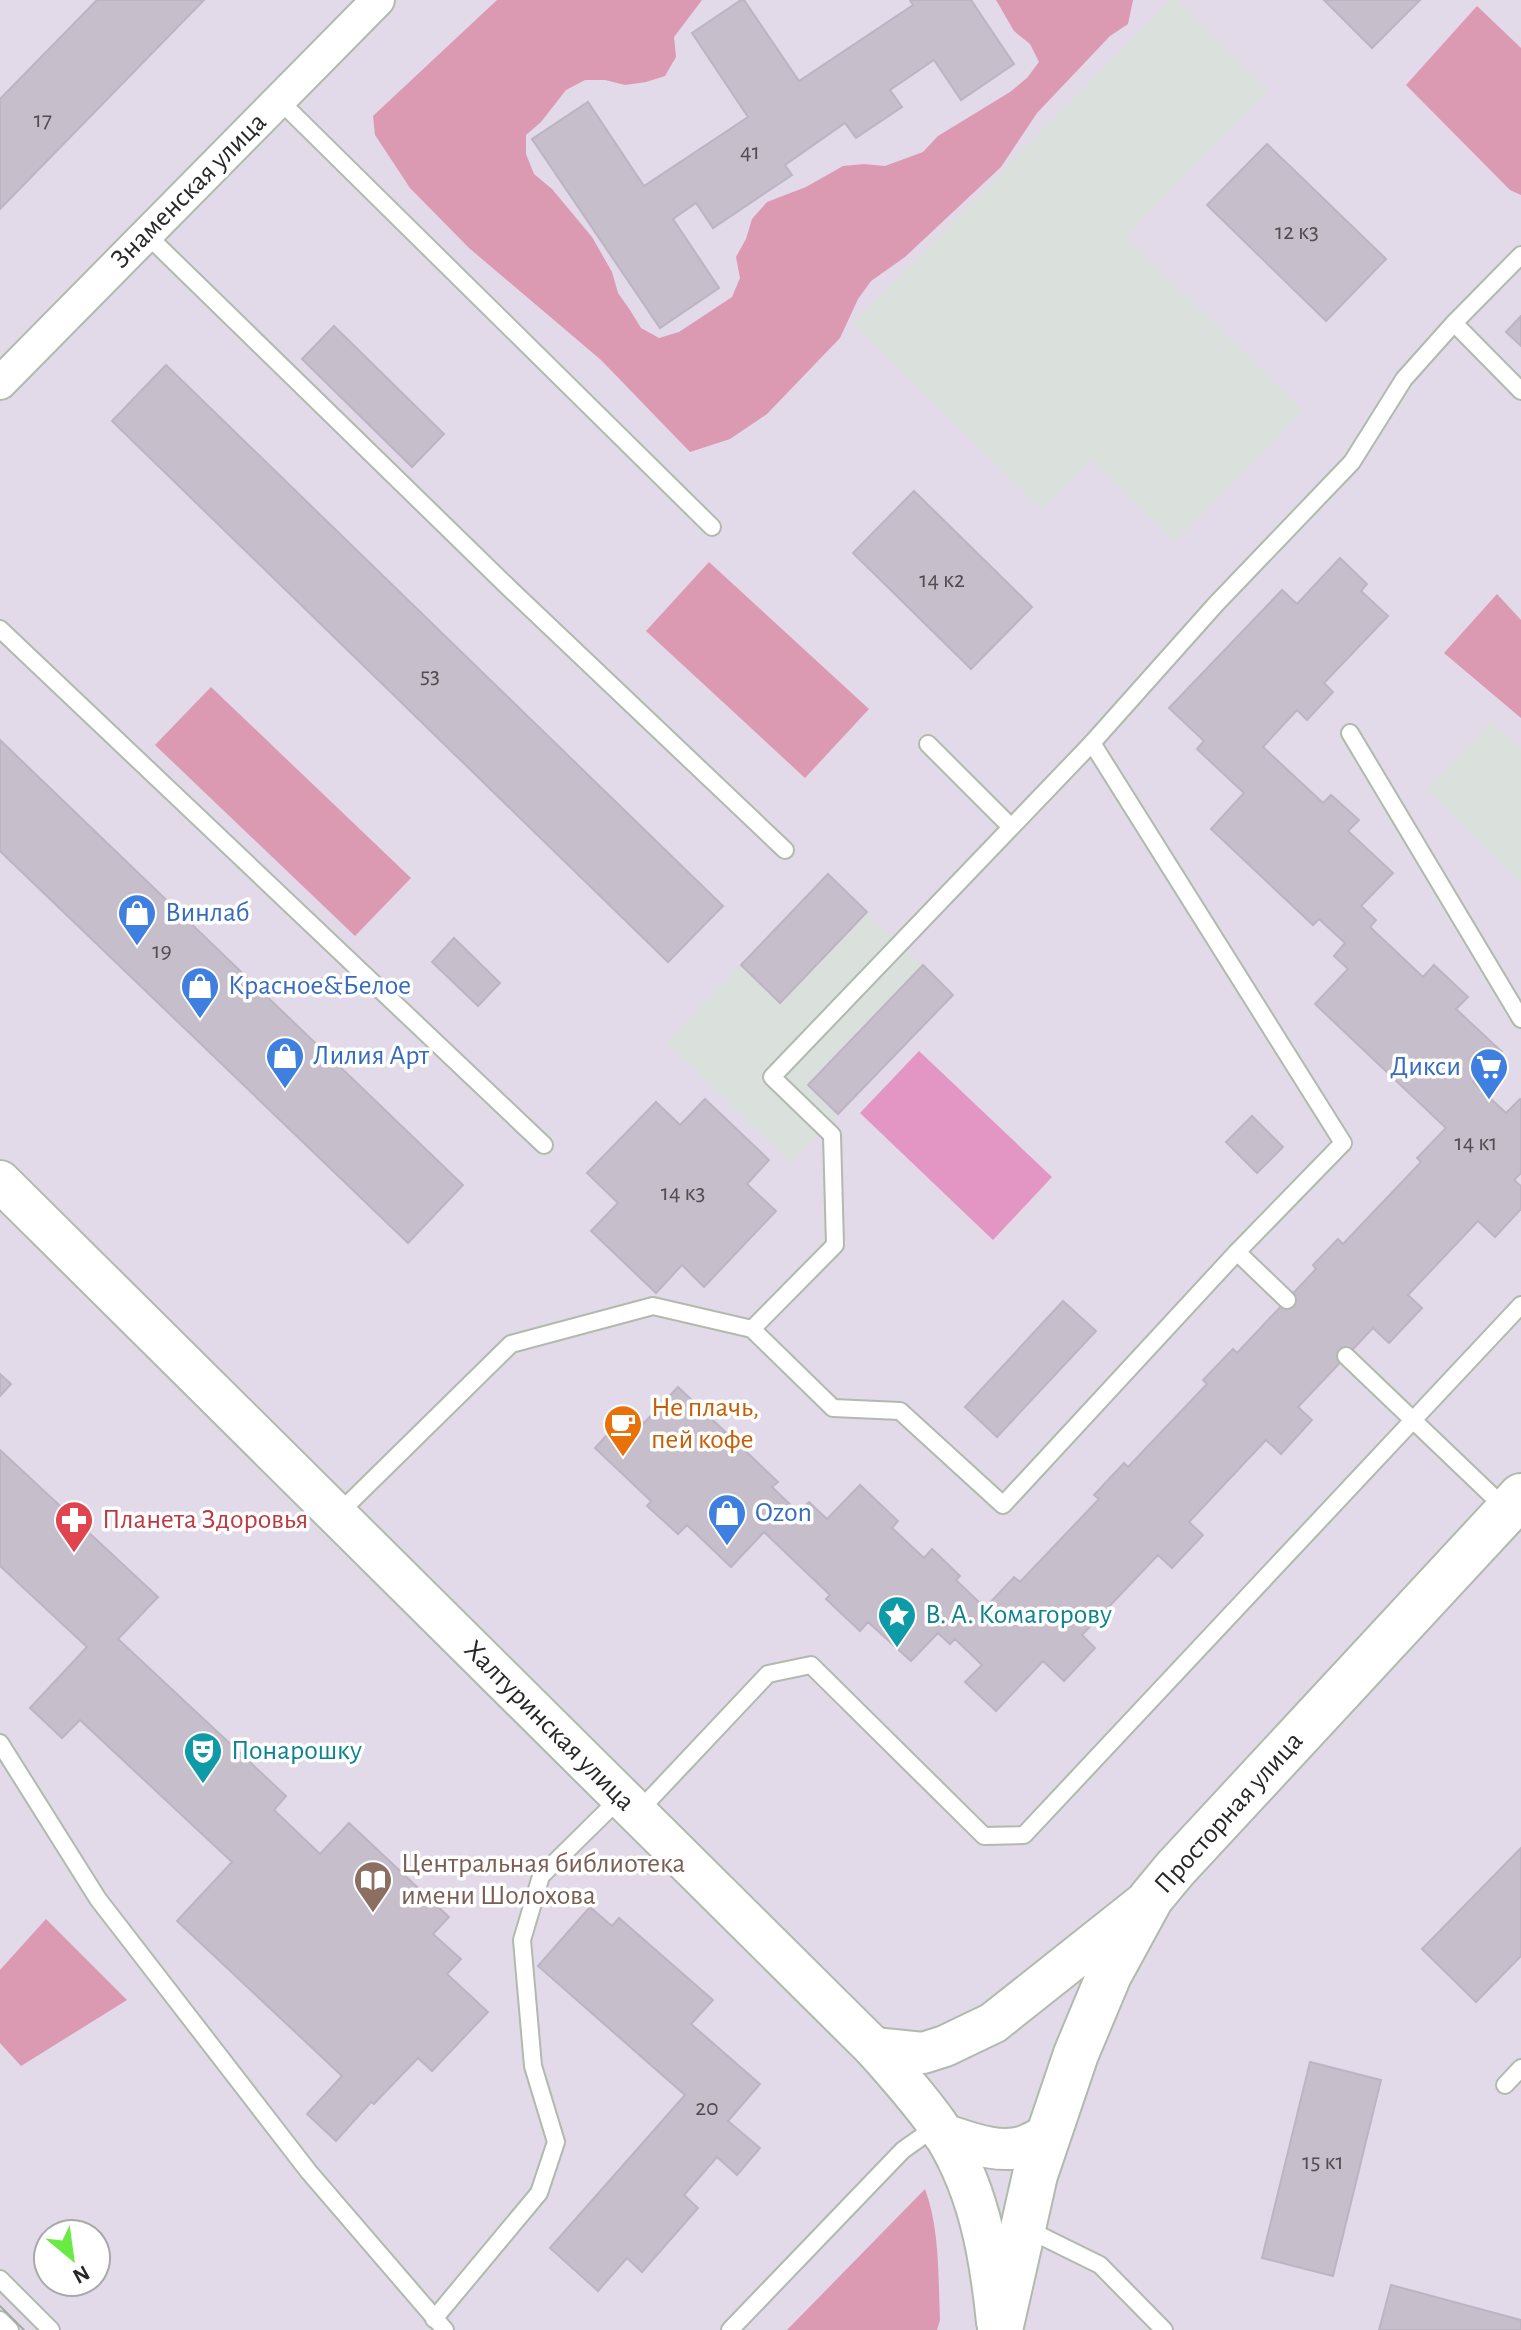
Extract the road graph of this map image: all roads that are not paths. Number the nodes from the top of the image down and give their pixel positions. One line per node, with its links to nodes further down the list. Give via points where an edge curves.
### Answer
1 (378, 0): 2 (street, Знаменская улица)
2 (279, 100): 3 (street, Знаменская улица); 8 (lane)
3 (146, 234): 6 (street, Знаменская улица); 14 (lane)
4 (1521, 255): 5 (lane)
5 (1454, 323): 7 (lane); 11 (lane, via 1404,379 1352,462)
6 (0, 383)
7 (1521, 391)
8 (712, 527)
9 (0, 629): 16 (lane)
10 (1350, 733): 15 (lane)
11 (1092, 743): 13 (lane); 18 (lane, via 1343,1143)
12 (928, 744): 13 (lane)
13 (1011, 827): 21 (lane, via 772,1077 832,1135 835,1245)
14 (785, 850)
15 (1521, 1019)
16 (544, 1145)
17 (0, 1181): 25 (street, Халтуринская улица)
18 (1237, 1252): 19 (lane); 21 (lane, via 1003,1505 900,1411 833,1408)
19 (1287, 1300)
20 (1521, 1305): 23 (lane)
21 (752, 1329): 25 (lane, via 653,1306 511,1344)
22 (1346, 1356): 23 (lane)
23 (1413, 1421): 24 (lane); 27 (lane, via 1024,1835 984,1836 811,1665 768,1674)
24 (1514, 1503): 28 (main road, Просторная улица)
25 (337, 1515): 27 (street, Халтуринская улица)
26 (0, 1743): 37 (lane, via 98,1899 309,2172)
27 (629, 1805): 29 (street, Халтуринская улица); 37 (lane, via 541,1876 522,1940 533,2066 556,2142 539,2193)
28 (1151, 1898): 29 (street, via 993,2023 923,2053); 33 (main road, Просторная улица, via 1109,1975)
29 (874, 2048): 32 (street, Халтуринская улица)
30 (1521, 2068): 31 (lane)
31 (1505, 2085)
32 (941, 2130): 33 (street, via 1002,2149 1024,2147); 40 (lane, via 903,2150); 41 (street, Халтуринская улица, via 979,2213)
33 (1048, 2135): 34 (main road, Просторная улица)
34 (1022, 2226): 41 (main road, Просторная улица); 42 (lane, via 1100,2265)
35 (0, 2279): 39 (lane)
36 (0, 2320): 38 (lane)
37 (439, 2324)
38 (10, 2330)
39 (51, 2330)
40 (730, 2330)
41 (999, 2330)
42 (1164, 2330)

